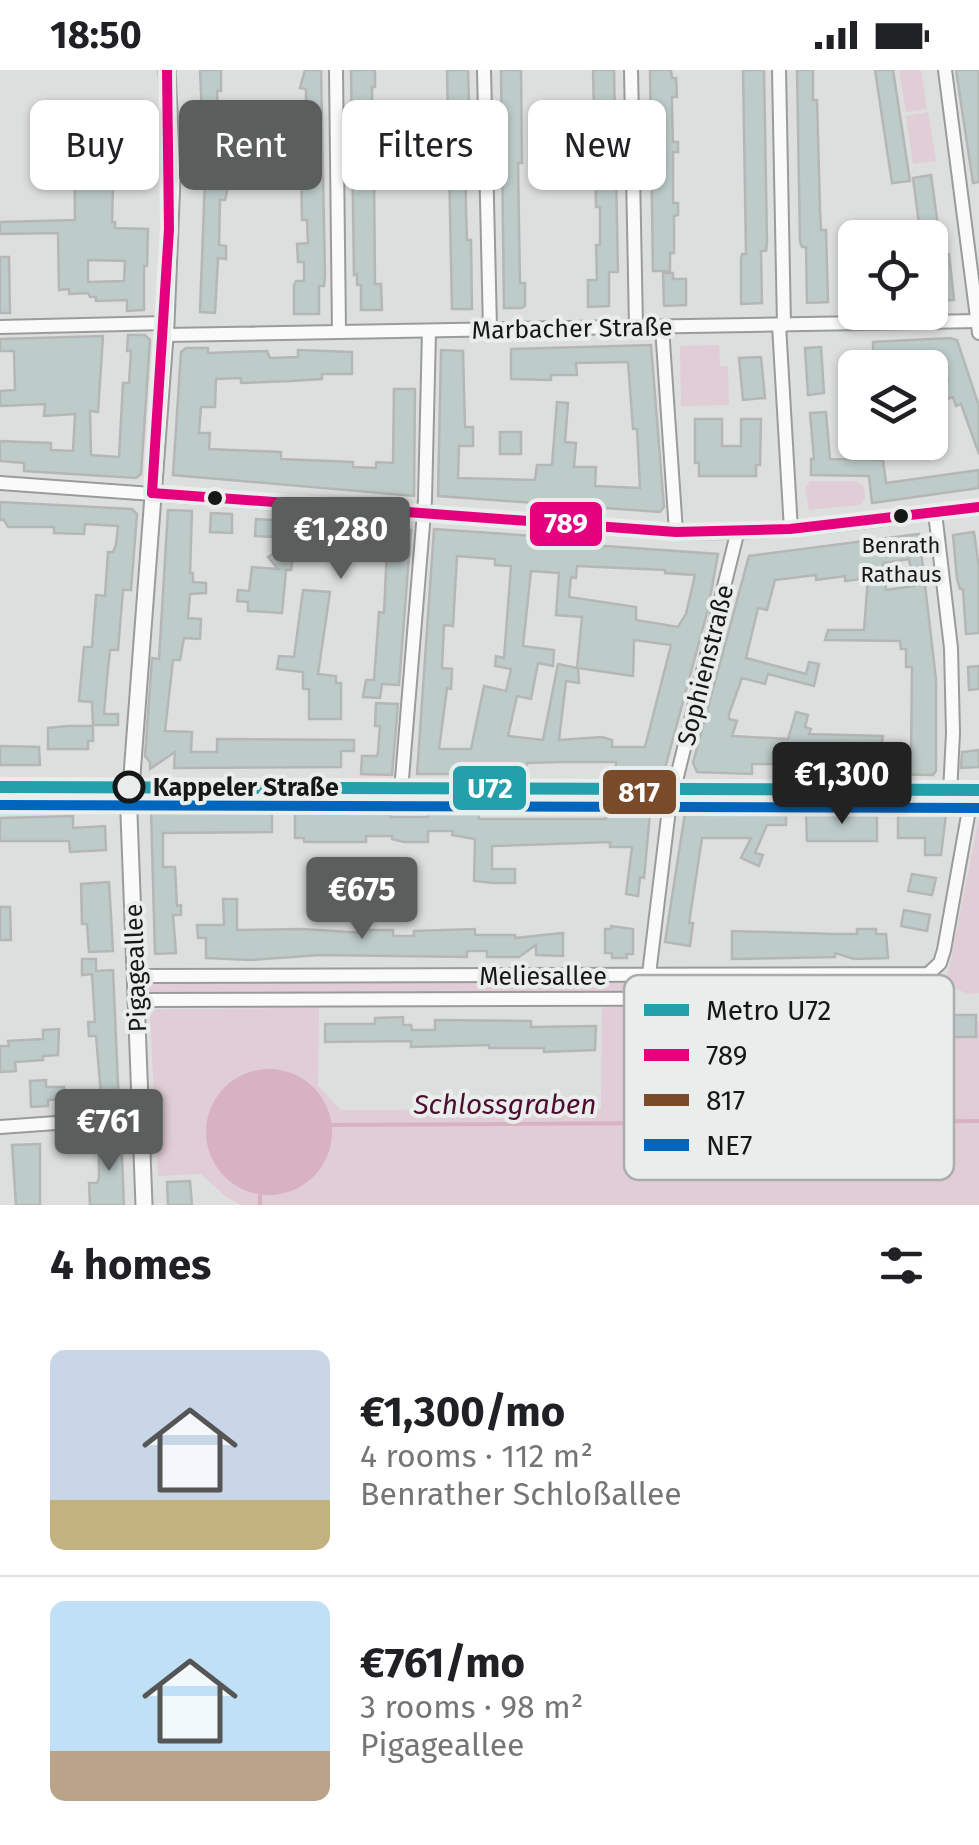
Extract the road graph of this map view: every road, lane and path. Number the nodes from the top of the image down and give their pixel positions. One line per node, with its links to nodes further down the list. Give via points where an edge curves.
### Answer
1 (168, 70): 12 (street, via 172,178)
2 (336, 70): 15 (street)
3 (484, 70): 14 (street)
4 (630, 70): 10 (street)
5 (779, 70): 8 (street)
6 (946, 70): 7 (street)
7 (978, 321): 8 (street, Marbacher Straße); 16 (street)
8 (782, 325): 11 (street, Marbacher Straße); 22 (street)
9 (0, 327): 12 (street, Marbacher Straße)
10 (636, 327): 11 (street, Marbacher Straße); 14 (street, Marbacher Straße)
11 (662, 327): 23 (street)
12 (165, 329): 15 (street, Marbacher Straße); 18 (street)
13 (429, 330): 14 (street, Marbacher Straße); 15 (street, Marbacher Straße); 21 (street)
14 (490, 330)
15 (340, 332)
16 (979, 333)
17 (0, 483): 18 (street)
18 (152, 493): 21 (street); 26 (street)
19 (979, 507): 20 (street)
20 (935, 513): 22 (street); 29 (street, via 952,663)
21 (424, 514): 23 (street); 27 (street)
22 (791, 530): 24 (street)
23 (676, 532): 24 (street)
24 (737, 534): 28 (street, Sophienstraße)
25 (0, 790): 26 (main road)
26 (130, 790): 27 (main road); 34 (street, Pigageallee)
27 (401, 791): 28 (main road)
28 (673, 792): 29 (main road); 32 (street, Sophienstraße)
29 (950, 793): 30 (main road)
30 (976, 793): 31 (street, Meliesallee, via 944,950)
31 (928, 974): 33 (street, Meliesallee)
32 (650, 975)
33 (789, 975)
34 (136, 976): 35 (street, Meliesallee); 36 (street, Pigageallee)
35 (624, 976)
36 (136, 1000): 37 (street, Meliesallee); 38 (street, Pigageallee)
37 (624, 1000)
38 (140, 1117): 39 (street); 40 (street, Pigageallee)
39 (0, 1127)
40 (144, 1205)

